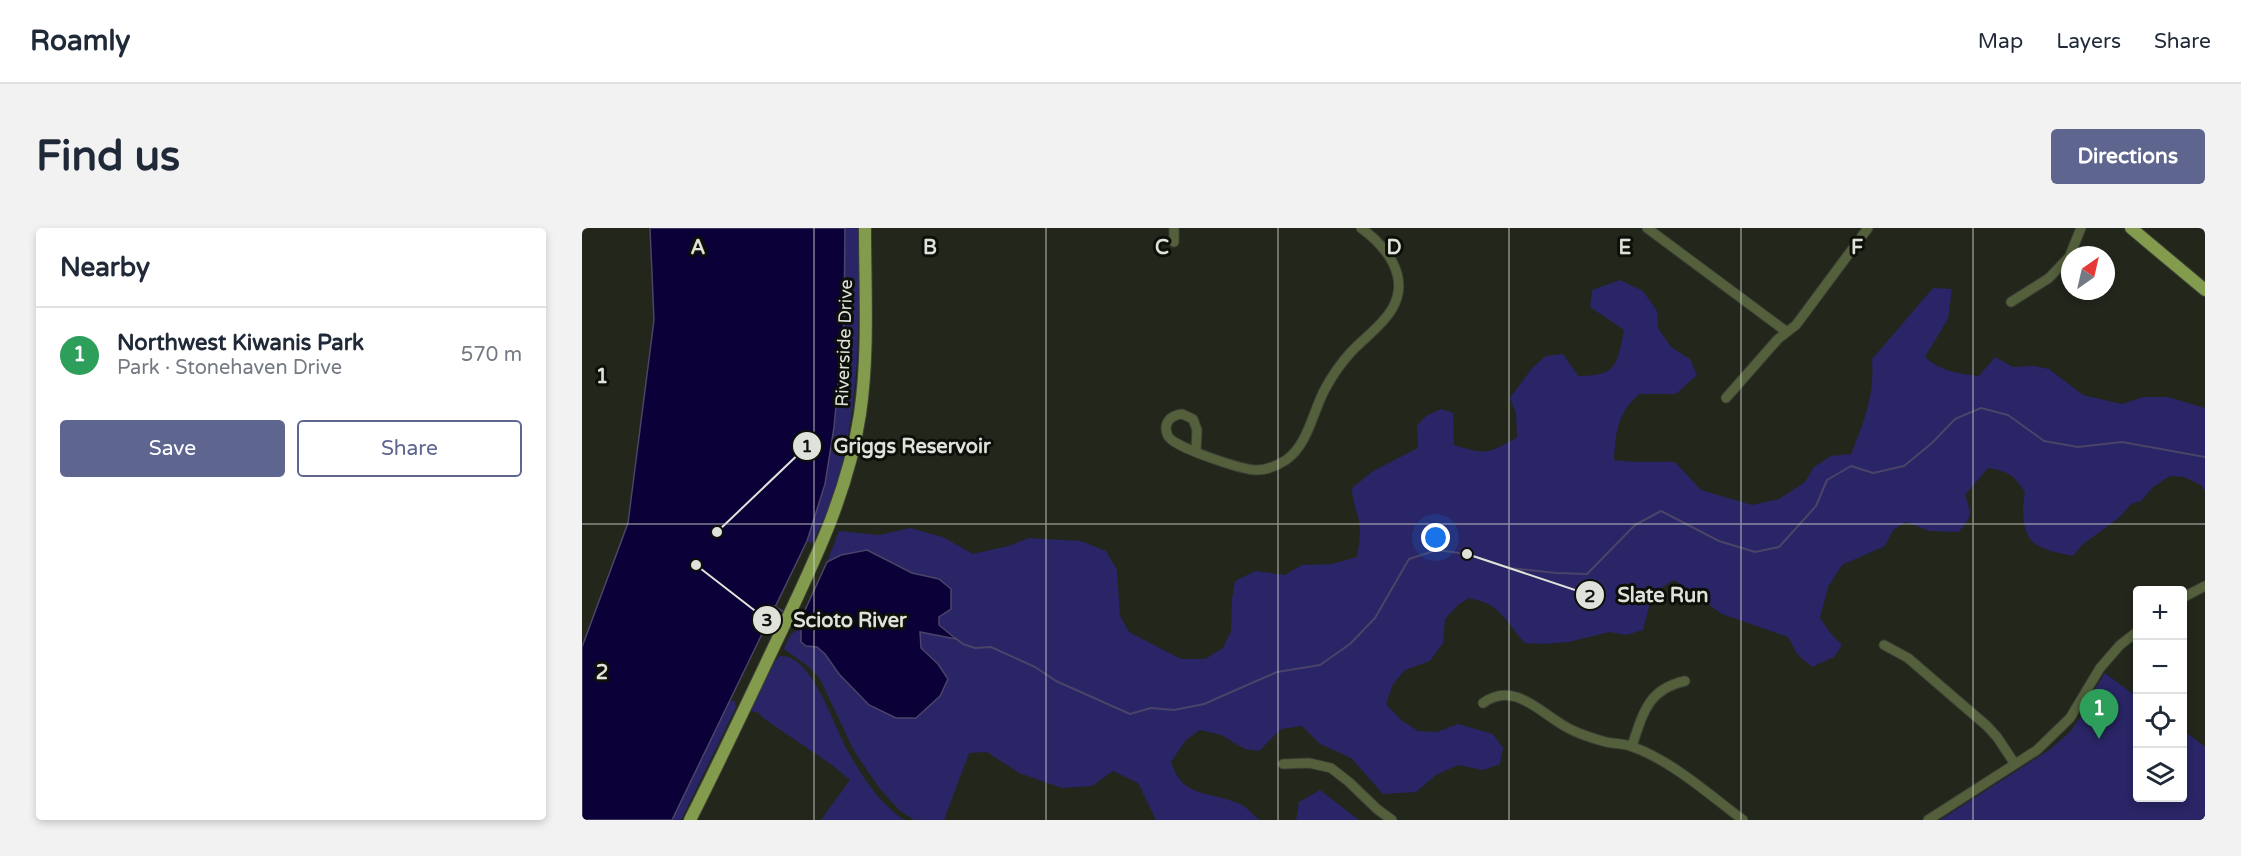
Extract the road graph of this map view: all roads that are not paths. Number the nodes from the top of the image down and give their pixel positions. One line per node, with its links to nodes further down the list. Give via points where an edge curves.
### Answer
1 (864, 228): 25 (main road, Riverside Drive, via 866,313 860,415 841,494 819,550)
2 (1173, 228): 8 (street)
3 (1361, 228): 15 (street, via 1382,245 1392,262 1398,278 1396,299 1392,309 1350,353 1325,388 1298,448 1278,465 1256,470)
4 (1647, 228): 13 (street)
5 (1868, 228): 13 (street, via 1806,313)
6 (2081, 228): 9 (street)
7 (2131, 228): 11 (main road)
8 (1174, 242)
9 (2074, 246)
10 (2061, 265): 12 (street, via 2049,278)
11 (2205, 290)
12 (2011, 302)
13 (1787, 332): 14 (street)
14 (1726, 398)
15 (1196, 451)
16 (2205, 586): 17 (street)
17 (2187, 595)
18 (2133, 635): 24 (street, via 2100,668 2060,729)
19 (1884, 645): 24 (street, via 1908,658 1987,726)
20 (1685, 681): 22 (street, via 1668,684 1654,694)
21 (1483, 703): 22 (street, via 1498,694 1513,695 1571,729)
22 (1632, 746): 27 (street, via 1659,759)
23 (1283, 764): 26 (street, via 1309,763 1331,768)
24 (2015, 764): 28 (street)
25 (690, 820)
26 (1392, 820)
27 (1743, 820)
28 (1928, 820)

